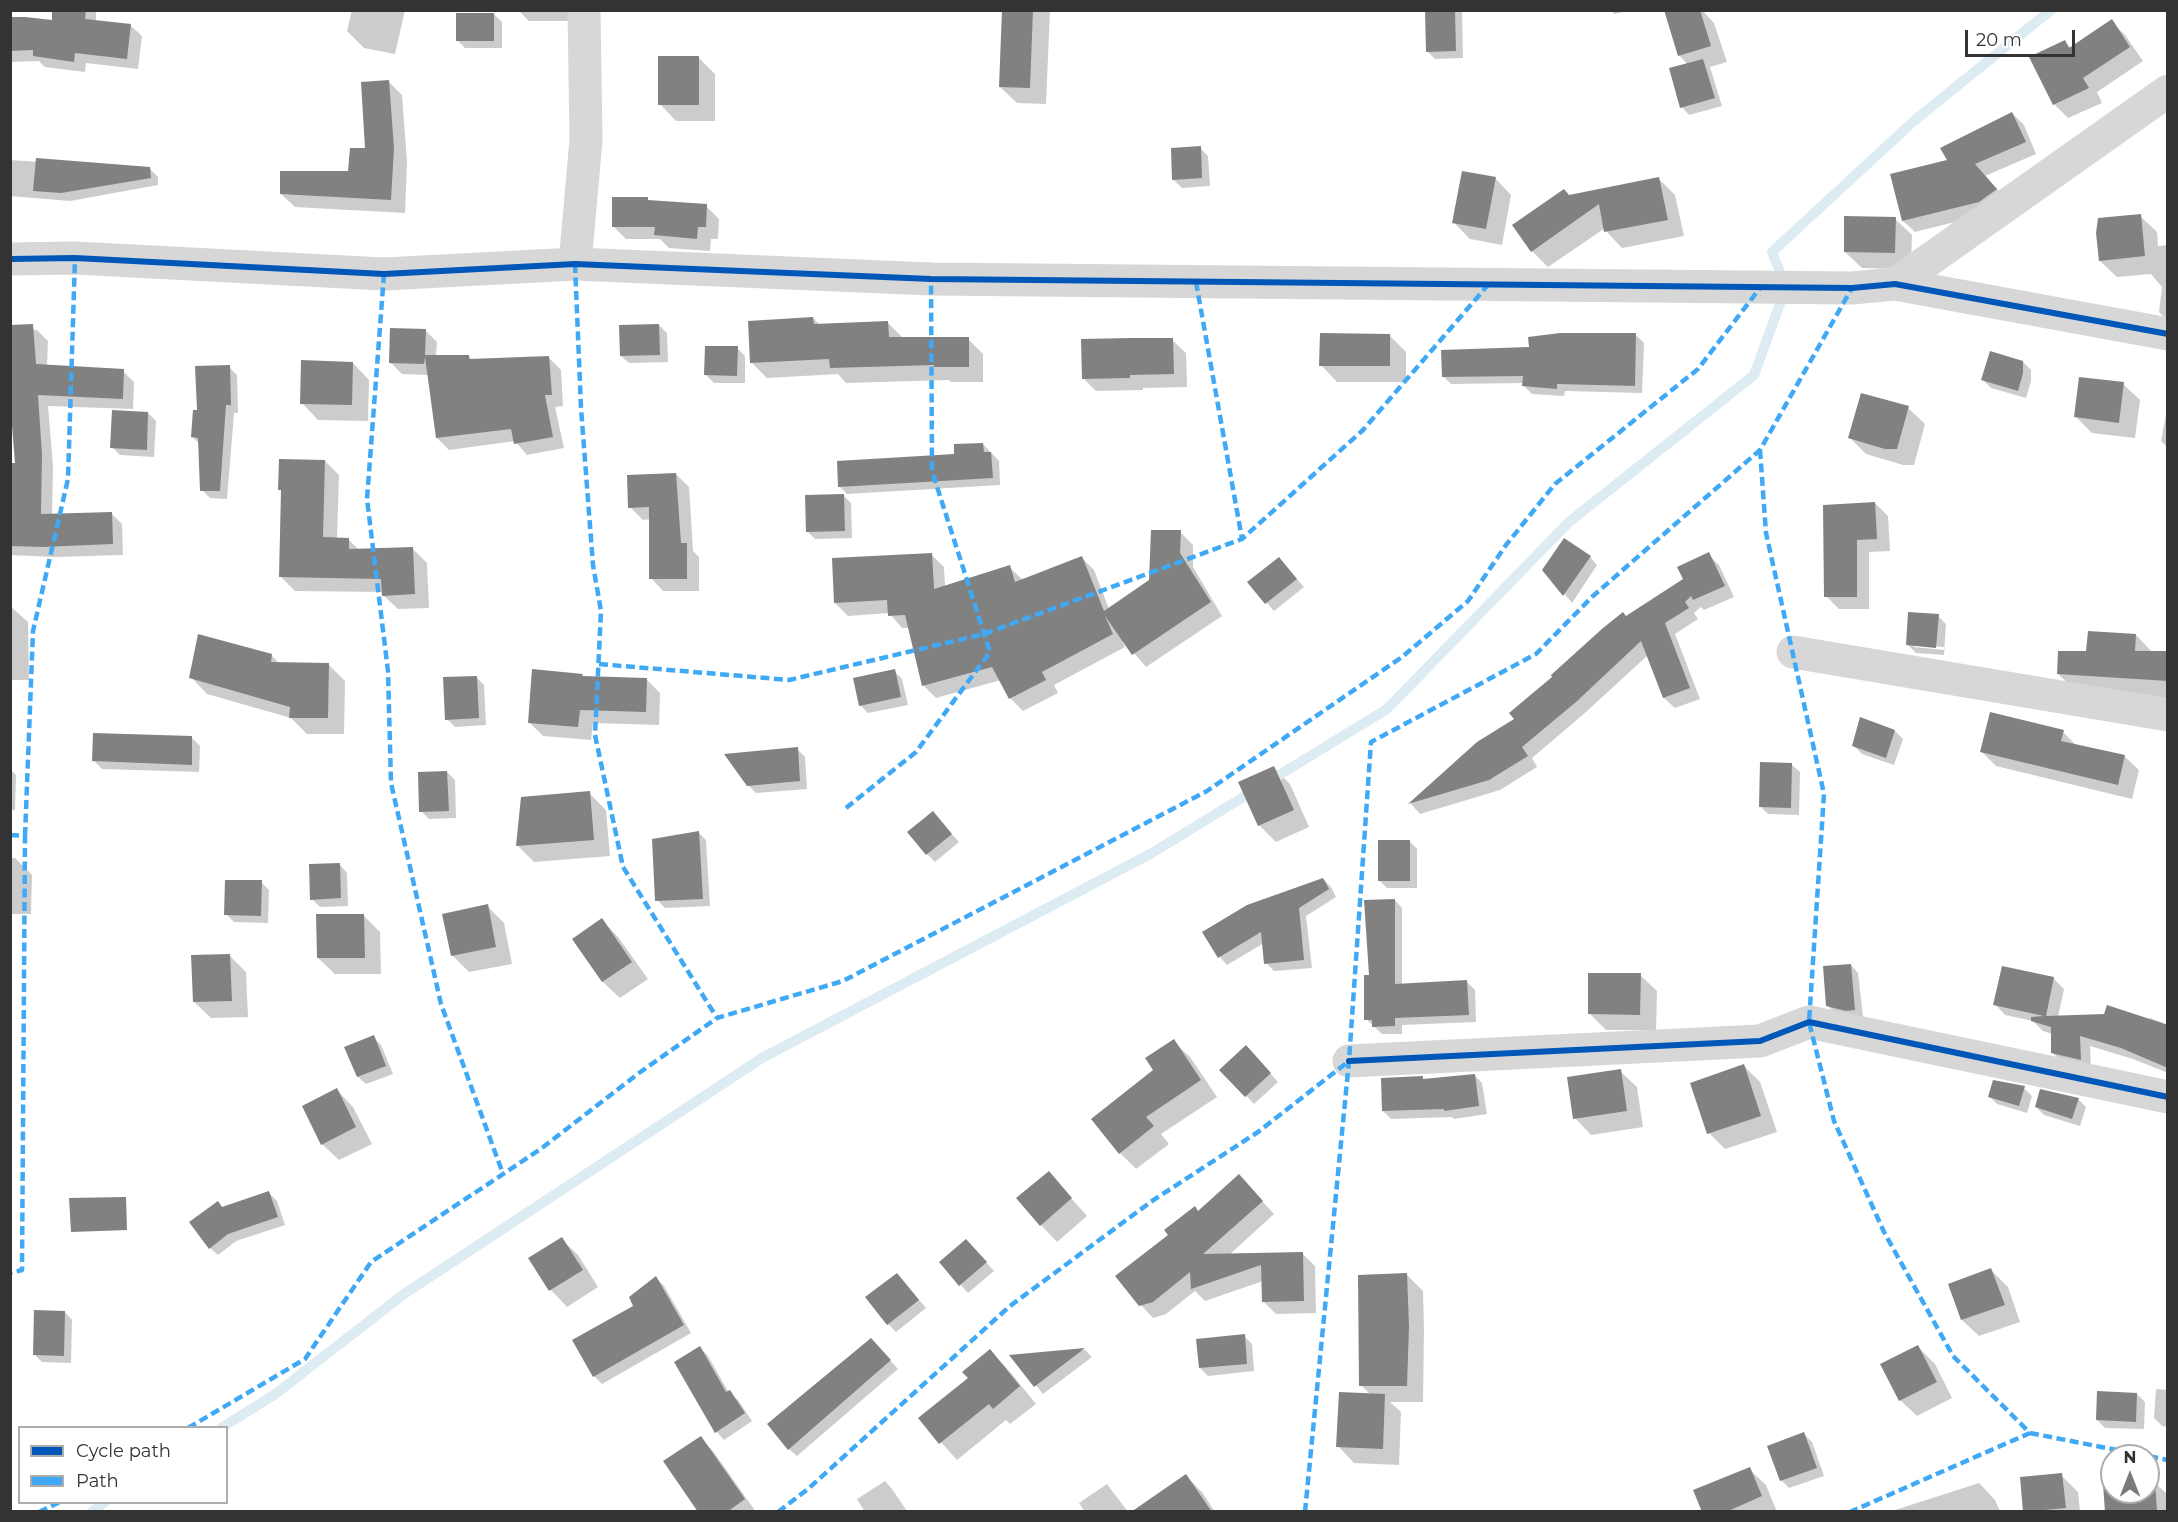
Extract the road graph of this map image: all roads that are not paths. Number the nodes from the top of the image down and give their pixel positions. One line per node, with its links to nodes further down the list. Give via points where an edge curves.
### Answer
1 (584, 10): 4 (street, via 586,140)
2 (2168, 91): 5 (street)
3 (10, 259): 4 (street, via 75,258 384,274)
4 (574, 264): 5 (street, via 931,279 1852,288)
5 (1895, 284): 6 (street)
6 (2168, 334)
7 (1793, 652): 8 (street)
8 (2168, 715)
9 (1349, 1061): 10 (street, via 1760,1041 1809,1022)
10 (2168, 1097)

